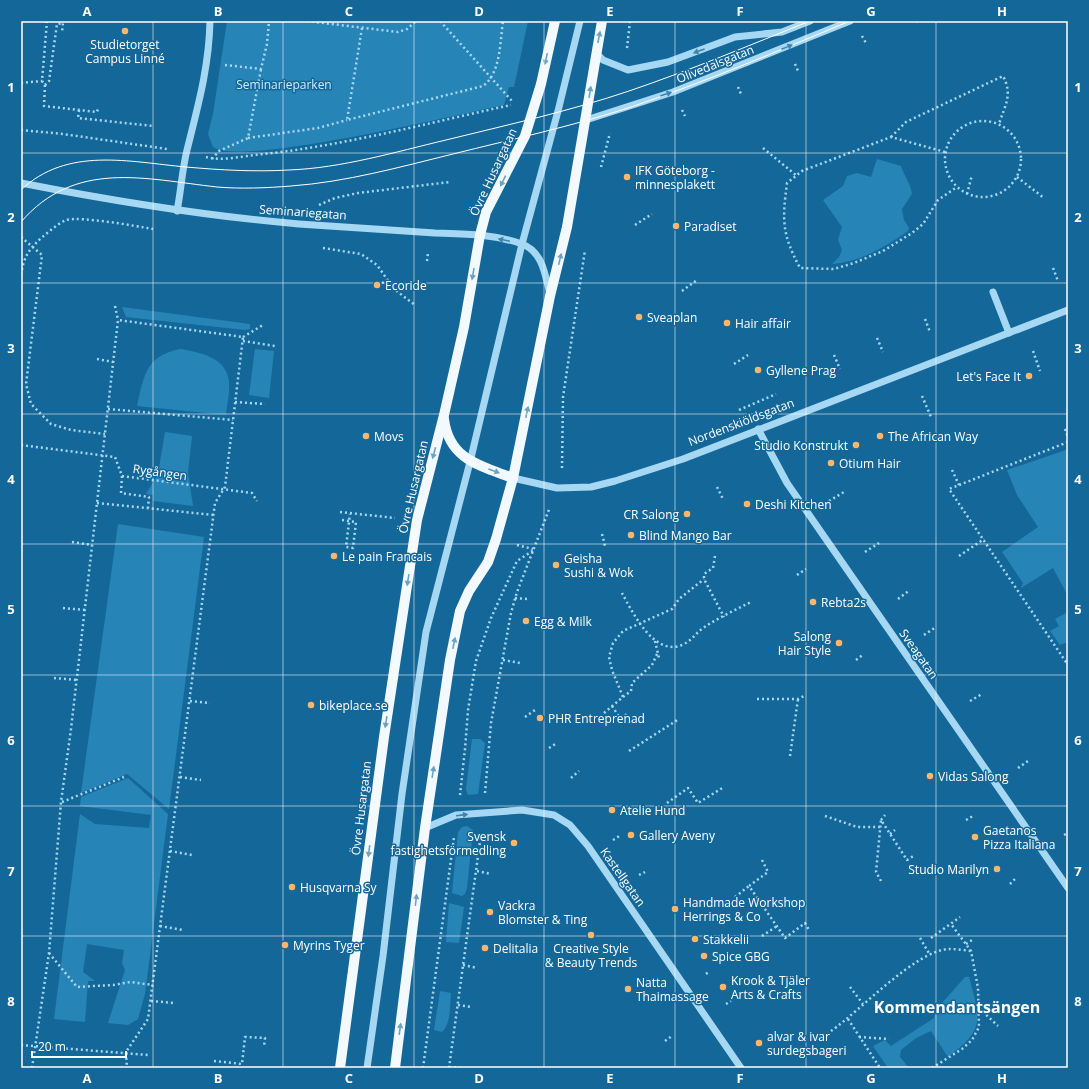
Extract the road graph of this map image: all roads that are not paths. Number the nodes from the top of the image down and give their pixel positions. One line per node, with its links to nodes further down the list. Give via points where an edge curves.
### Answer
1 (210, 21): 10 (street, via 207,64 198,112 186,151)
2 (555, 21): 11 (main road, Övre Husargatan, one-way to 11, via 529,124 486,212)
3 (580, 21): 12 (street)
4 (602, 21): 7 (main road, one-way to 4)
5 (810, 21): 7 (street, Olivedalsgatan, one-way to 7, via 782,32 735,37 668,62 628,70 603,60)
6 (850, 21): 8 (street, Olivedalsgatan, one-way to 6, via 732,69)
7 (596, 54): 8 (main road, one-way to 7)
8 (586, 120): 14 (main road, one-way to 8, via 568,221)
9 (21, 183): 10 (street, Seminariegatan)
10 (177, 211): 11 (street, Seminariegatan, via 300,224)
11 (480, 235): 12 (street, Seminariegatan, one-way to 11); 17 (main road, Övre Husargatan, one-way to 17, via 464,327)
12 (522, 244): 14 (street, Seminariegatan, via 534,251 542,263); 19 (street)
13 (993, 292): 16 (street)
14 (550, 296): 20 (main road, one-way to 14)
15 (1068, 310): 16 (street, Nordenskiöldsgatan)
16 (1010, 333): 18 (street, Nordenskiöldsgatan)
17 (444, 415): 19 (main road, Nordenskiöldsgatan, via 451,442 460,455); 23 (main road, Övre Husargatan, one-way to 23, via 417,520 384,737)
18 (758, 429): 20 (street, Nordenskiöldsgatan, via 684,459 592,487 556,488); 22 (street, Sveagatan, via 787,483)
19 (470, 462): 20 (main road, Nordenskiöldsgatan, one-way to 20); 24 (street, via 426,632 402,794)
20 (513, 478): 21 (main road, one-way to 20, via 450,660 460,611 469,591 488,562)
21 (425, 828): 25 (main road, one-way to 21); 26 (street, Kastellgatan, one-way to 26, via 456,816 522,810 554,815 570,825 588,846)
22 (1068, 888)
23 (340, 1068)
24 (367, 1068)
25 (395, 1068)
26 (742, 1068)

